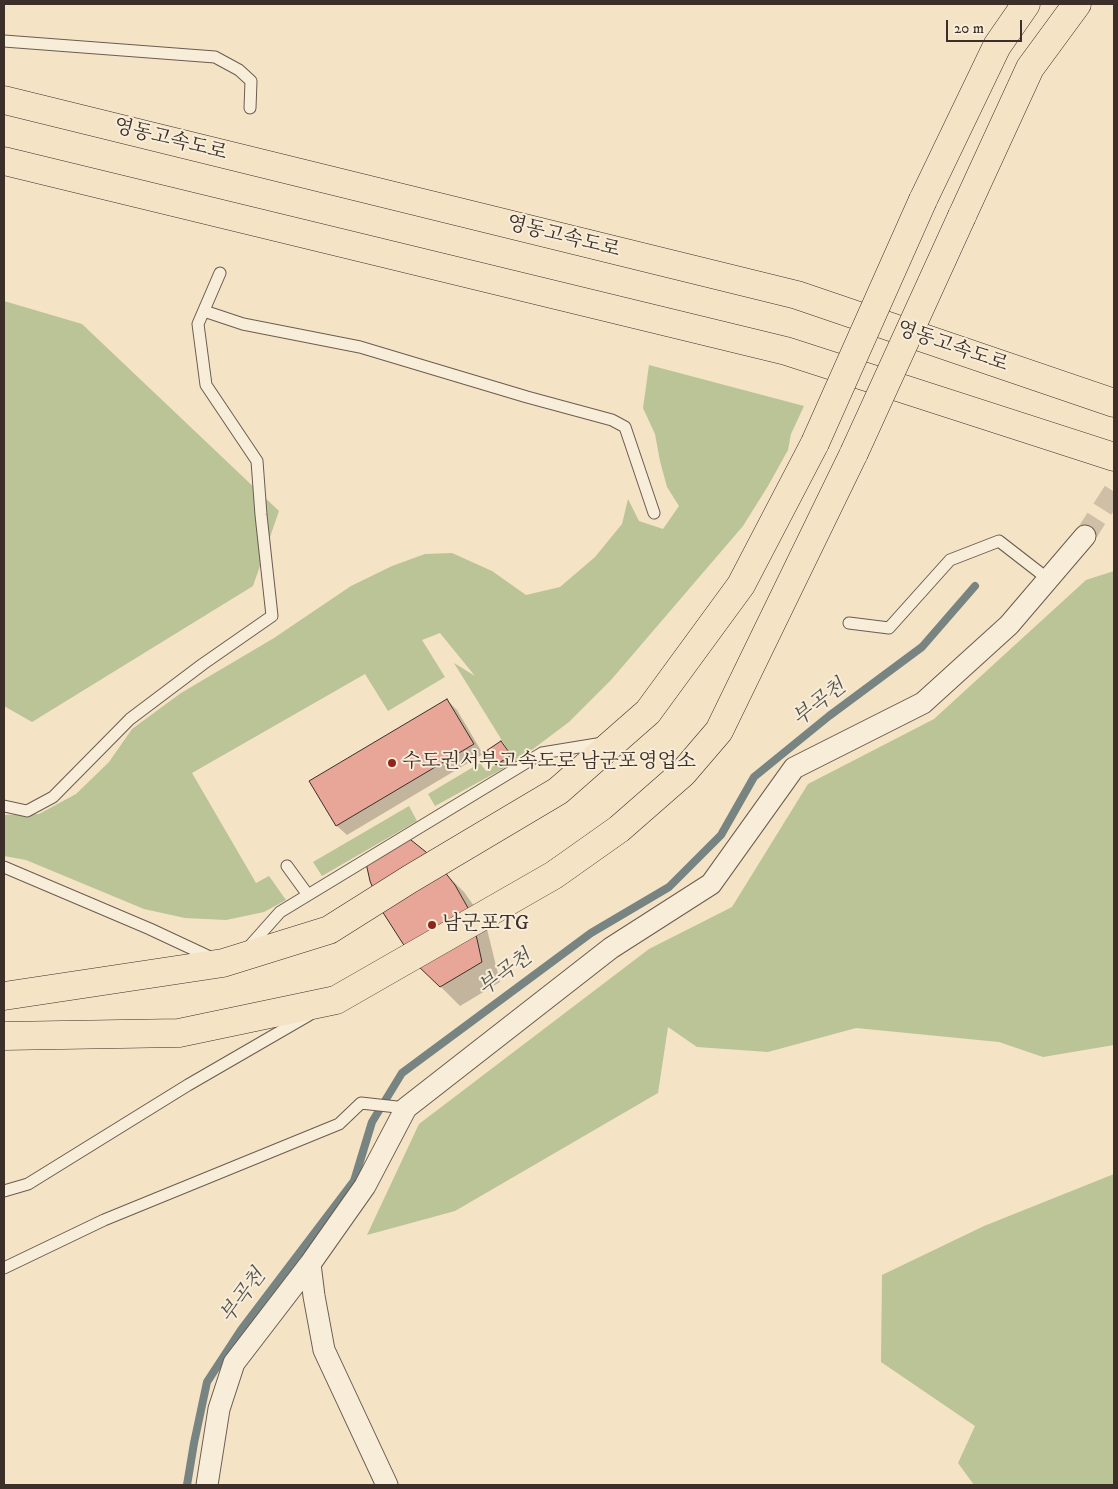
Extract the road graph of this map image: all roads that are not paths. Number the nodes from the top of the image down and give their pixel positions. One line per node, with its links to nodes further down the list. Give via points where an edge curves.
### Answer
1 (1026, 4): 15 (highway, bridge, via 997,46 923,200 816,443 741,586 648,712)
2 (1077, 4): 22 (highway, bridge, via 1030,68 854,453 719,731 684,773 619,829 554,875)
3 (4, 41): 5 (lane, via 215,57 251,81)
4 (4, 100): 9 (highway, 영동고속도로, via 797,295)
5 (250, 108)
6 (4, 161): 10 (highway, via 786,351)
7 (220, 273): 8 (lane)
8 (204, 311): 11 (lane, via 243,324 360,347 612,420 626,428); 16 (lane, via 198,324 206,384 257,461 272,616 130,719 53,797 27,811)
9 (1114, 403)
10 (1114, 457)
11 (654, 513)
12 (1085, 536): 13 (street)
13 (1048, 579): 14 (lane, via 999,541 950,560 889,628); 24 (street, via 1009,625 923,703 794,768 711,884 611,948)
14 (848, 624)
15 (614, 741): 19 (lane, via 542,753); 20 (highway, via 558,791 328,930)
16 (4, 806)
17 (287, 866): 19 (lane)
18 (4, 867): 20 (lane)
19 (308, 895): 20 (lane, via 280,912)
20 (231, 961): 21 (highway)
21 (4, 996)
22 (336, 1000): 23 (highway, via 179,1034); 25 (lane, via 188,1085 28,1184)
23 (4, 1036)
24 (406, 1108): 26 (street, via 365,1186); 27 (lane, via 361,1103 339,1124 104,1220)
25 (4, 1191)
26 (310, 1264): 28 (street, via 234,1363 219,1408); 29 (street, via 324,1350)
27 (4, 1268)
28 (207, 1485)
29 (386, 1485)

